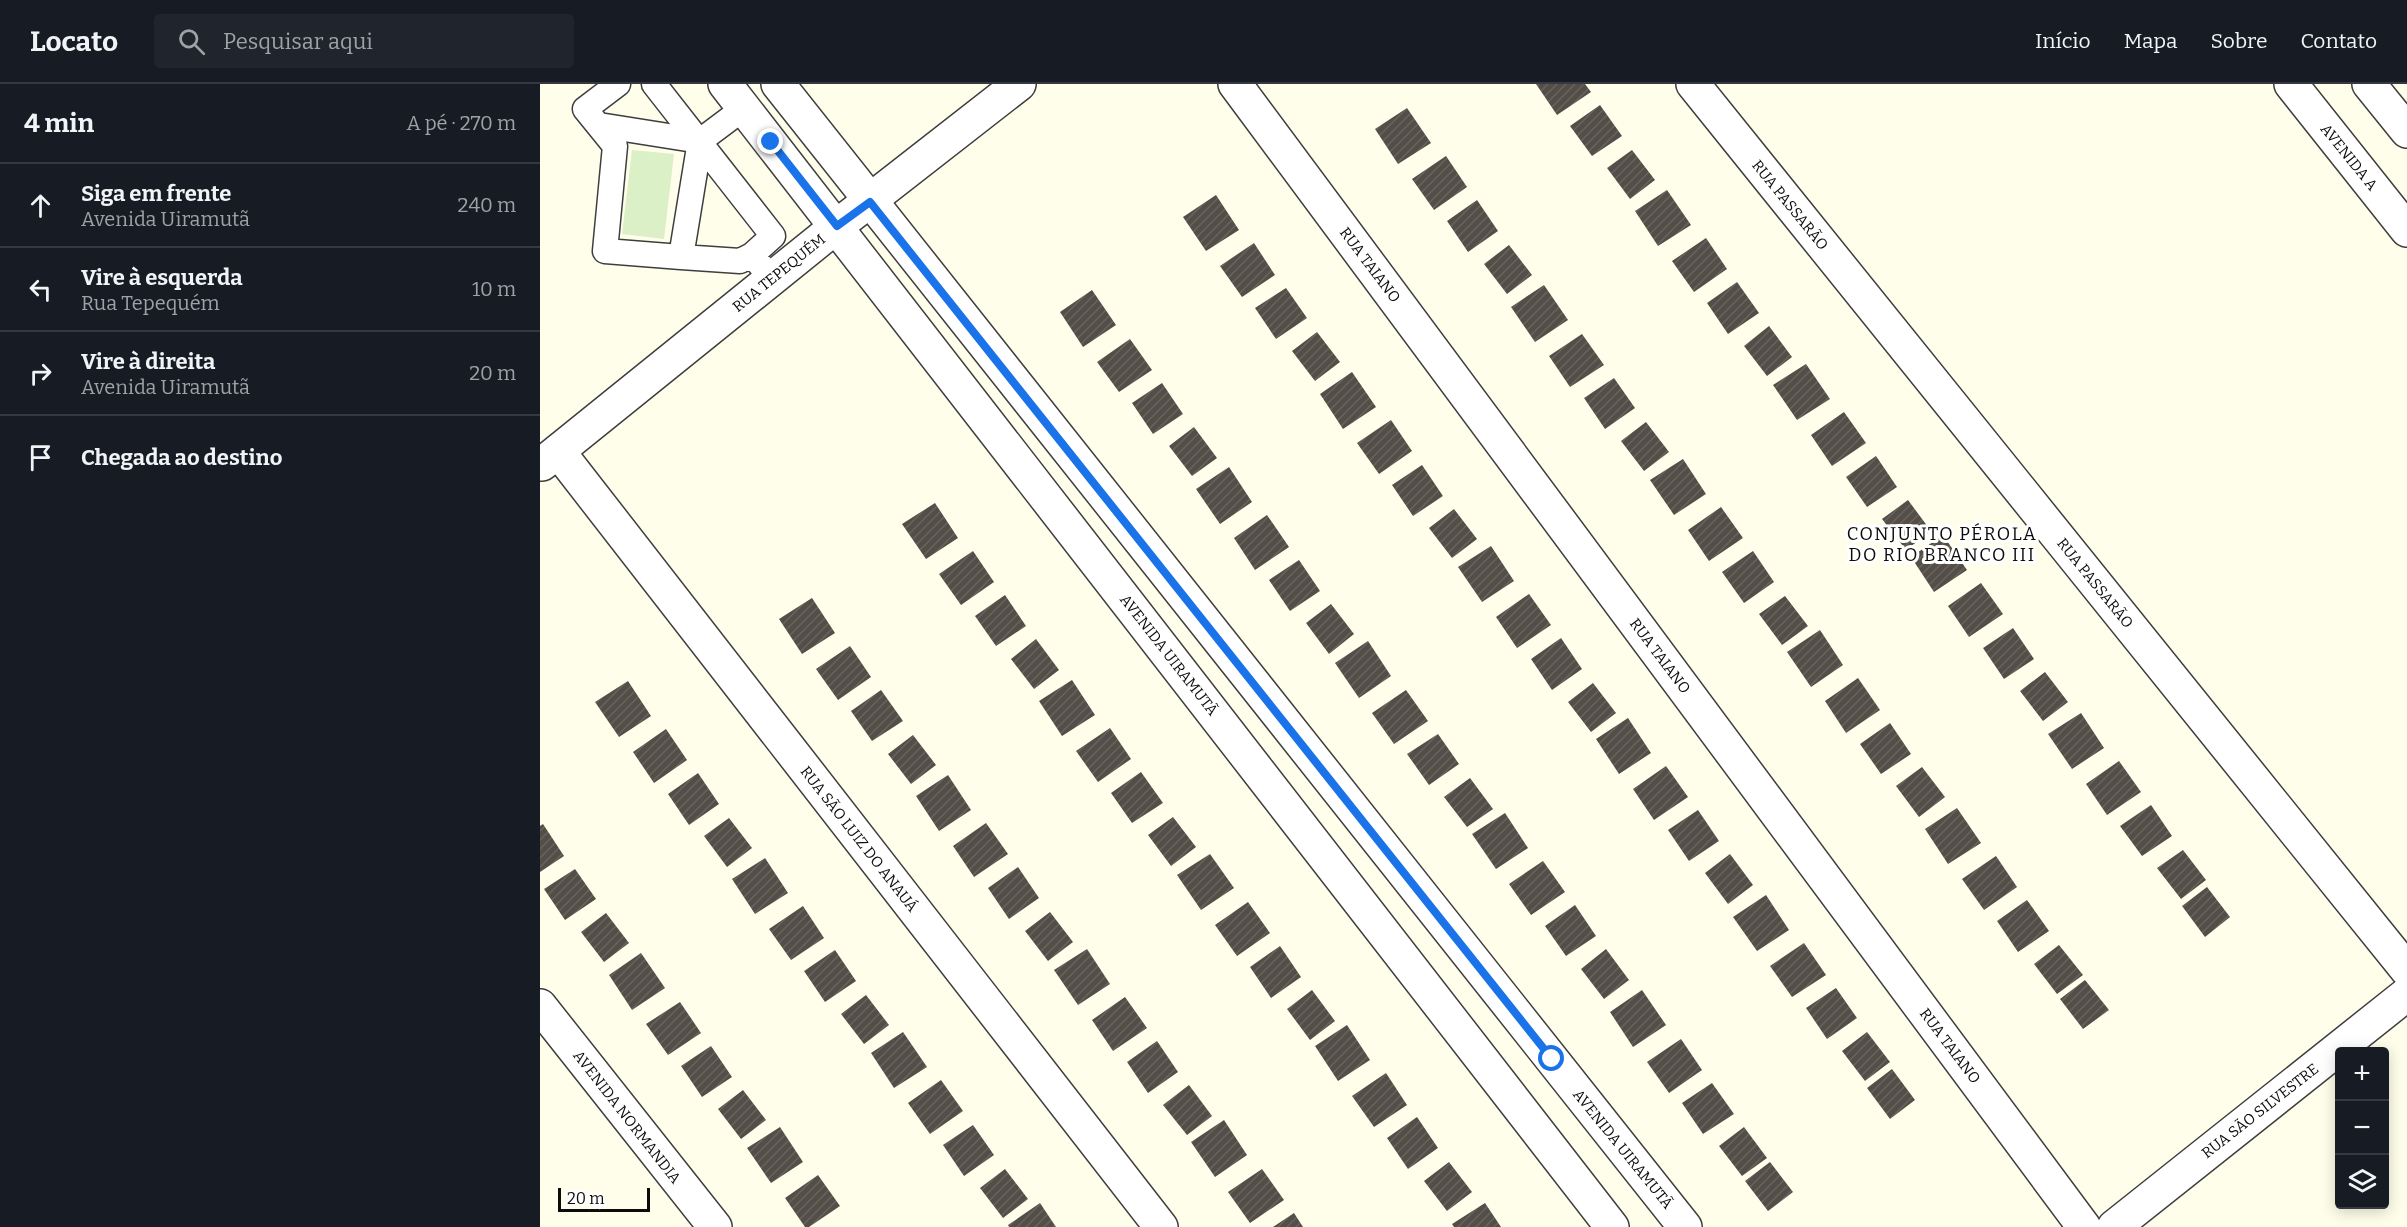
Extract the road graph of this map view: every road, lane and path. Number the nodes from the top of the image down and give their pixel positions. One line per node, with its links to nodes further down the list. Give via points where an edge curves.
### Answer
1 (654, 84): 12 (street)
2 (778, 84): 13 (street, AVENIDA UIRAMUTÃ)
3 (1019, 84): 13 (street, RUA TEPEQUÉM)
4 (1235, 84): 26 (street, RUA TAIANO)
5 (1693, 84): 19 (street, RUA PASSARÃO)
6 (2291, 84): 15 (street, AVENIDA A)
7 (2369, 84): 11 (street)
8 (616, 85): 10 (street, via 585,109)
9 (735, 96): 12 (street); 14 (street, AVENIDA UIRAMUTÃ)
10 (599, 125): 12 (street); 16 (street, via 615,146 605,251)
11 (2407, 131)
12 (700, 141): 16 (street); 17 (street, via 773,236)
13 (870, 202): 14 (street, RUA TEPEQUÉM); 25 (street, AVENIDA UIRAMUTÃ)
14 (837, 226): 17 (street, RUA TEPEQUÉM); 24 (street, AVENIDA UIRAMUTÃ)
15 (2407, 230)
16 (681, 257): 17 (street, via 740,261)
17 (762, 267): 18 (street, RUA TEPEQUÉM)
18 (549, 458): 23 (street, RUA SÃO LUIZ DO ANAUÁ)
19 (2407, 970)
20 (2407, 994): 27 (street, RUA SÃO SILVESTRE)
21 (540, 1006): 22 (street, AVENIDA NORMANDIA)
22 (715, 1227)
23 (1161, 1227)
24 (1612, 1227)
25 (1685, 1227)
26 (2084, 1227)
27 (2114, 1227)

